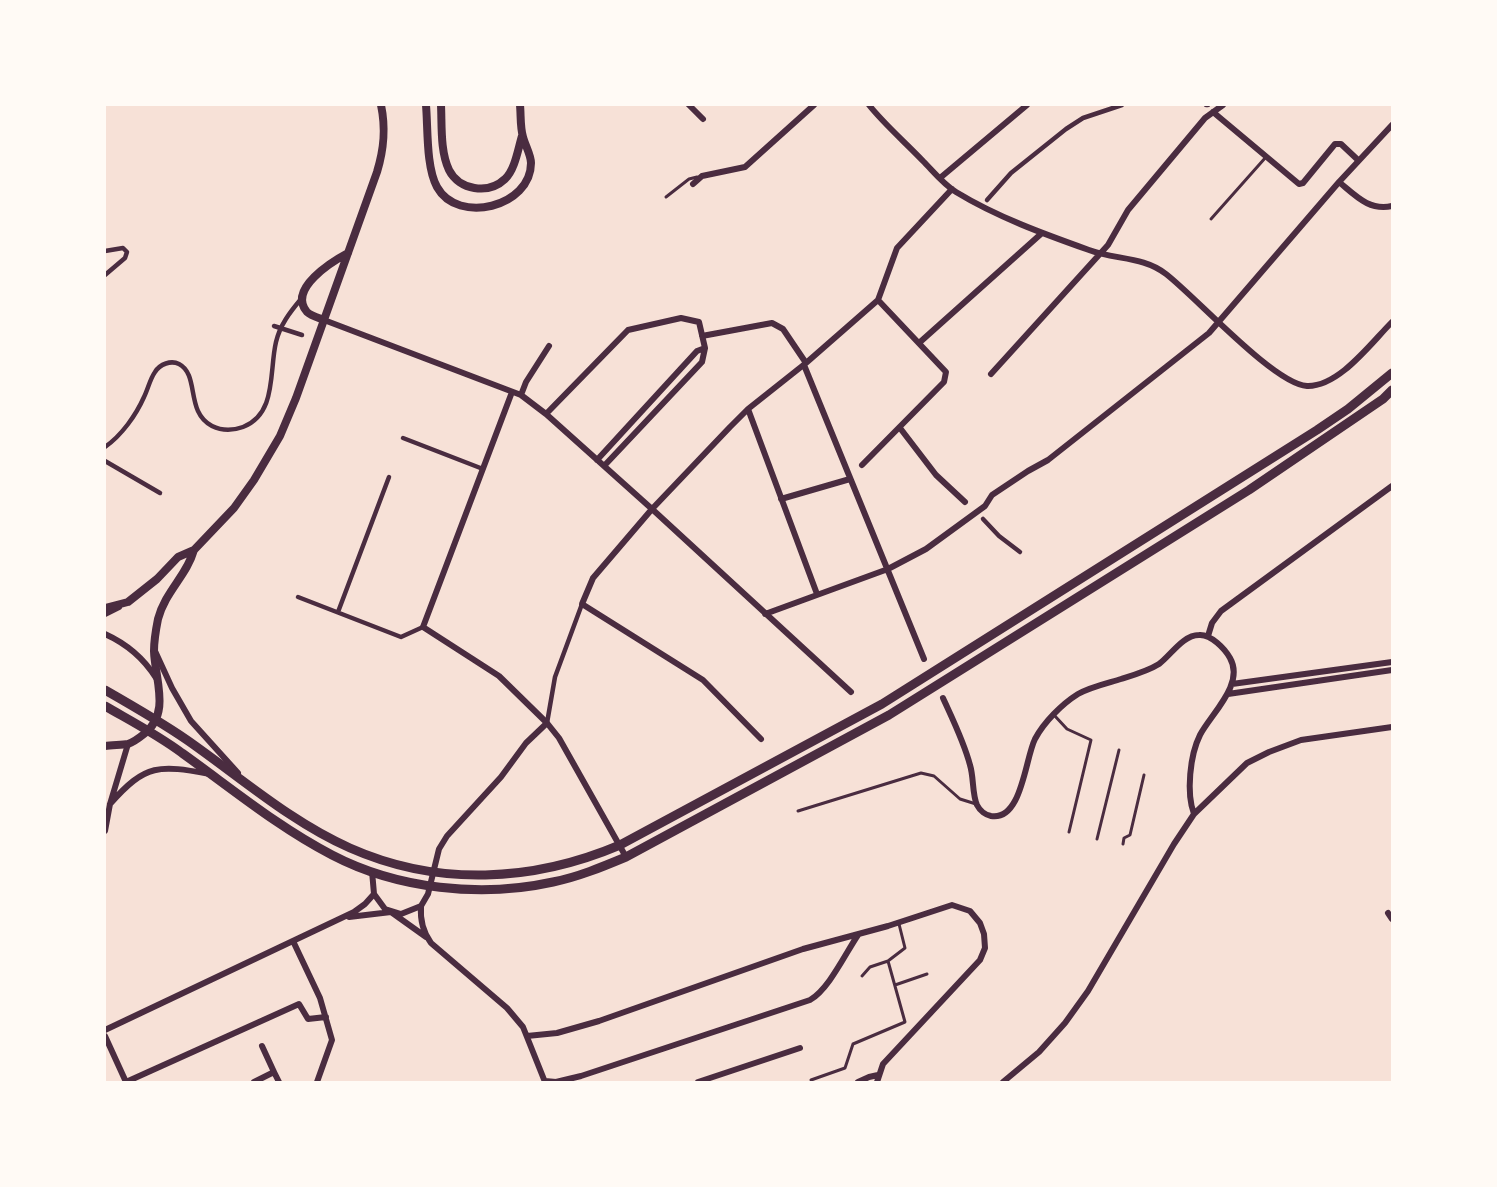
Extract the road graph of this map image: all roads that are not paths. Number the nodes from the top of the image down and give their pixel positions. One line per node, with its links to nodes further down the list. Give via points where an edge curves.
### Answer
1 (381, 105): 28 (street, via 385,132 382,158)
2 (426, 105): 14 (street, via 437,186 445,196 467,207 497,205 519,189 529,174 531,162)
3 (441, 105): 14 (street, via 444,155 463,185 483,189 506,179)
4 (520, 105): 14 (street)
5 (689, 105): 12 (street)
6 (814, 105): 17 (street, via 745,167)
7 (869, 105): 18 (street)
8 (1027, 105): 18 (street)
9 (1122, 105): 23 (street, via 1072,125 1017,168)
10 (1223, 105): 11 (street)
11 (1213, 112): 15 (street); 29 (street, via 1128,210)
12 (703, 119)
13 (1392, 125): 16 (street)
14 (522, 135)
15 (1266, 157): 16 (street, via 1299,184 1335,144 1341,144); 25 (lane)
16 (1358, 160): 19 (street)
17 (702, 176): 20 (street); 22 (lane, via 689,178)
18 (940, 178): 21 (street)
19 (1339, 182): 24 (street, via 1370,206); 34 (street)
20 (693, 184)
21 (952, 189): 26 (street); 32 (street, via 897,248)
22 (666, 197)
23 (987, 201)
24 (1392, 206)
25 (1211, 219)
26 (1042, 233): 29 (street); 40 (street)
27 (105, 251): 30 (street, via 123,248 127,252)
28 (348, 253): 31 (street, via 316,273); 33 (street)
29 (1099, 254): 34 (street, via 1145,262 1165,273); 45 (street)
30 (105, 275)
31 (303, 297): 33 (street, via 306,311); 37 (street)
32 (878, 300): 40 (street); 43 (street)
33 (324, 320): 47 (street); 67 (street, via 280,436 234,508)
34 (1218, 322): 35 (street, via 1280,375 1304,386 1326,383 1340,375); 69 (street, via 1180,357 1048,460 992,495 985,506 926,549)
35 (1392, 322)
36 (274, 326): 37 (street)
37 (281, 328): 38 (street); 53 (street, via 269,396 249,425 227,430 208,424 196,407 187,370 170,362 156,370 143,400 120,435)
38 (302, 335)
39 (702, 336): 42 (street); 43 (street, via 772,323 783,329); 50 (street, via 699,322 681,318 628,330)
40 (919, 343): 51 (street, via 946,372 944,382)
41 (549, 346): 48 (street)
42 (705, 348): 54 (street, via 697,351); 57 (street, via 702,362)
43 (805, 364): 49 (street); 60 (street)
44 (1392, 373): 112 (main road, via 1317,430 918,682)
45 (991, 374)
46 (1392, 390): 113 (main road, via 1249,490 889,715)
47 (512, 392): 48 (street); 58 (street)
48 (521, 395): 50 (street)
49 (748, 409): 63 (street); 65 (street)
50 (546, 414): 54 (street)
51 (900, 428): 56 (street); 64 (street, via 936,475)
52 (403, 438): 58 (street)
53 (105, 447)
54 (597, 460): 57 (street)
55 (105, 461): 62 (street)
56 (862, 465)
57 (604, 466): 65 (street)
58 (483, 469): 78 (street)
59 (389, 477): 75 (street)
60 (850, 479): 63 (street); 69 (street)
61 (1392, 486): 80 (street, via 1221,611)
62 (160, 493)
63 (781, 499): 70 (street)
64 (965, 502)
65 (652, 509): 73 (street, via 593,578); 77 (street)
66 (983, 519): 68 (street)
67 (194, 550): 72 (street, via 178,557); 81 (street, via 190,564 170,589 158,618)
68 (1020, 552)
69 (888, 569): 70 (street); 82 (street)
70 (817, 594): 77 (street)
71 (298, 597): 75 (street)
72 (128, 602): 74 (street); 76 (street)
73 (582, 604): 94 (street, via 555,676); 97 (street, via 703,680)
74 (105, 608)
75 (338, 612): 78 (street, via 401,637)
76 (105, 614)
77 (765, 614): 88 (street)
78 (423, 627): 94 (street, via 499,676)
79 (105, 633): 85 (street, via 140,656)
80 (1208, 636): 86 (street, via 1232,661); 92 (street, via 1192,636 1159,664 1079,693)
81 (154, 650): 85 (street); 103 (street, via 191,721)
82 (924, 659)
83 (1392, 662): 86 (street)
84 (1392, 670): 89 (street)
85 (156, 679): 93 (street, via 161,699)
86 (1232, 684): 89 (street)
87 (105, 690): 93 (main road)
88 (851, 692)
89 (1228, 694): 107 (street, via 1201,733 1193,754 1189,797)
90 (943, 698): 105 (street, via 966,751)
91 (105, 706): 96 (main road)
92 (1054, 715): 105 (street, via 1034,740 1010,810 990,816); 109 (lane, via 1067,729 1090,740)
93 (157, 720): 96 (street); 103 (main road)
94 (547, 723): 112 (street); 115 (street, via 447,836)
95 (1392, 727): 107 (street, via 1319,736 1269,752 1247,763)
96 (148, 730): 98 (street); 101 (main road)
97 (761, 739)
98 (128, 744): 99 (street); 104 (street)
99 (105, 746)
100 (1119, 750): 110 (lane)
101 (210, 774): 104 (street, via 163,768 147,772 128,784); 114 (main road, via 306,840)
102 (1144, 775): 111 (lane, via 1130,835)
103 (249, 785): 115 (main road, via 349,848)
104 (110, 804): 108 (street)
105 (977, 804): 106 (lane, via 960,799 934,776 921,773)
106 (798, 811)
107 (1194, 814): 147 (street, via 1077,1008 1039,1052)
108 (105, 831)
109 (1069, 832)
110 (1097, 838)
111 (1122, 844)
112 (620, 845): 113 (street); 115 (main road, via 592,857 516,875)
113 (626, 857): 116 (main road, via 586,873 520,888 468,890)
114 (372, 872): 116 (main road); 117 (street)
115 (433, 873): 116 (street)
116 (430, 886): 118 (street)
117 (374, 894): 119 (street); 121 (street, via 360,908)
118 (421, 906): 119 (street, via 401,914); 125 (street, via 420,919)
119 (391, 912): 121 (street); 125 (street)
120 (1388, 913): 122 (street)
121 (341, 918): 126 (street)
122 (1392, 919)
123 (898, 922): 124 (street); 127 (lane, via 905,948); 138 (street, via 952,904 970,911 980,923 985,940 983,955 883,1064)
124 (858, 935): 134 (street, via 803,949 599,1021 557,1033); 140 (street, via 818,996 810,1000 581,1076)
125 (427, 938): 134 (street, via 507,1008)
126 (293, 941): 131 (street); 132 (street)
127 (888, 961): 129 (lane, via 870,967); 130 (lane)
128 (927, 974): 130 (lane)
129 (862, 976)
130 (895, 985): 139 (lane, via 905,1022 853,1044 845,1068)
131 (326, 1017): 141 (street, via 308,1019 299,1004); 144 (street, via 332,1040)
132 (105, 1030)
133 (105, 1036): 141 (street)
134 (527, 1036): 140 (street)
135 (262, 1046): 137 (street)
136 (800, 1048): 145 (street)
137 (274, 1072): 142 (street); 143 (street)
138 (877, 1079): 146 (street, via 868,1077)
139 (810, 1080)
140 (545, 1081)
141 (126, 1082)
142 (254, 1082)
143 (279, 1082)
144 (317, 1082)
145 (698, 1082)
146 (858, 1082)
147 (1003, 1082)

